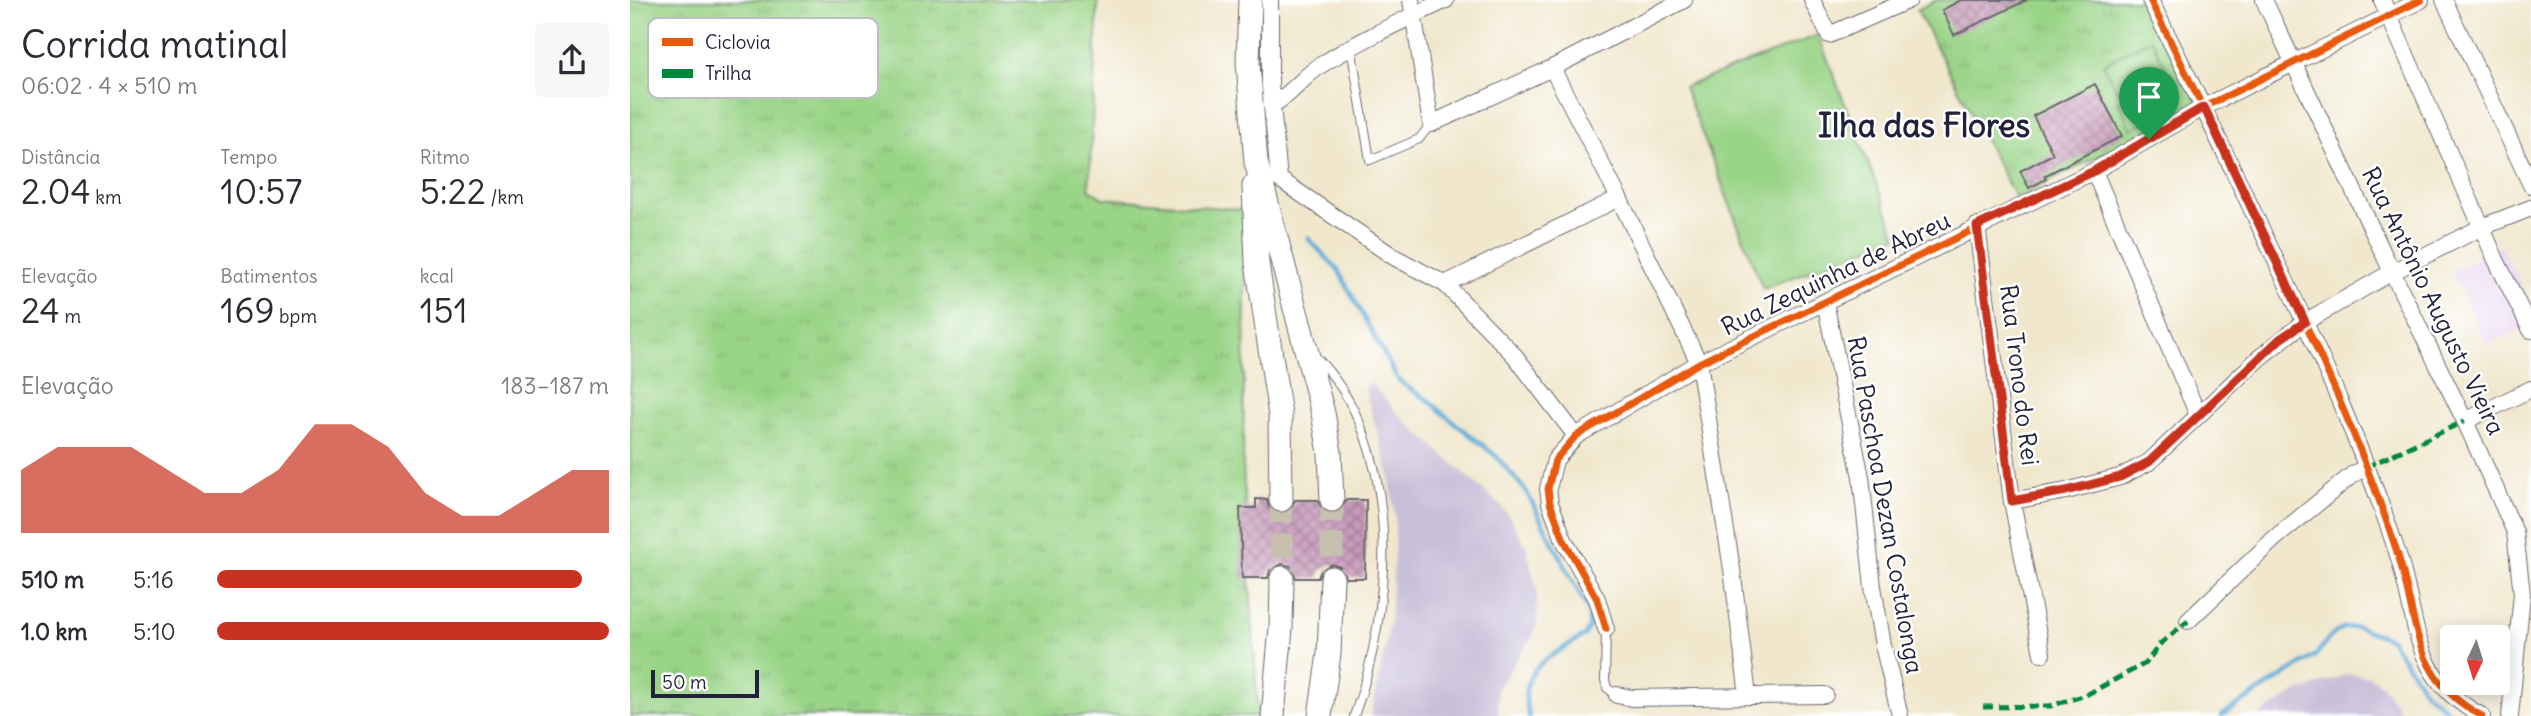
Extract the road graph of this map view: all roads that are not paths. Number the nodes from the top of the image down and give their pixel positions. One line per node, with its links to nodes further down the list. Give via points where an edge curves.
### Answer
1 (1250, 0): 19 (main road, via 1248,64)
2 (1270, 0): 16 (street)
3 (1446, 0): 11 (street)
4 (1684, 0): 15 (street)
5 (1812, 0): 6 (street, via 1829,35)
6 (1909, 0)
7 (2150, 0): 17 (street)
8 (2264, 0): 14 (street, Rua Antônio Augusto Vieira)
9 (2421, 0): 12 (street, Rua Zequinha de Abreu)
10 (2444, 0): 21 (street)
11 (1413, 7): 13 (street); 18 (street)
12 (2385, 8): 14 (street, Rua Zequinha de Abreu); 25 (street)
13 (1351, 47): 16 (street, via 1305,76); 18 (lane, via 1370,160 1419,139)
14 (2294, 61): 17 (street, Rua Zequinha de Abreu); 26 (street, Rua Antônio Augusto Vieira)
15 (1552, 68): 18 (street); 22 (street)
16 (1271, 105): 27 (street, via 1279,179 1394,257)
17 (2204, 107): 20 (street, Rua Zequinha de Abreu); 29 (street)
18 (1431, 124)
19 (1256, 162): 31 (main road); 38 (main road, via 1254,238 1278,397)
20 (2094, 171): 24 (street, Rua Zequinha de Abreu); 34 (street)
21 (2531, 185)
22 (1619, 198): 27 (street); 32 (street)
23 (2531, 208): 25 (street)
24 (1977, 226): 28 (street, Rua Zequinha de Abreu); 40 (street, Rua Trono do Rei)
25 (2482, 227): 26 (street); 30 (street)
26 (2392, 272): 29 (street); 35 (street, Rua Antônio Augusto Vieira)
27 (1445, 284): 36 (street, via 1515,356)
28 (1825, 302): 32 (street, Rua Zequinha de Abreu); 53 (street, Rua Paschoa Dezan Costalonga, via 1861,478 1883,645)
29 (2305, 322): 34 (street, via 2280,339); 37 (street)
30 (2531, 330)
31 (1304, 345): 39 (main road, via 1327,433); 52 (lane, via 1332,374 1362,426 1380,506 1380,603)
32 (1699, 363): 36 (street, Rua Zequinha de Abreu); 49 (street)
33 (2531, 388): 35 (street)
34 (2198, 415): 40 (street, via 2149,462 2120,477)
35 (2465, 421): 43 (street, Rua Antônio Augusto Vieira, via 2515,532)
36 (1576, 436): 45 (street, Rua Zequinha de Abreu, via 1555,460 1548,489 1550,503 1564,540 1597,599)
37 (2366, 467): 44 (street, via 2299,517); 54 (street, via 2398,556 2426,661 2450,695)
38 (1282, 500)
39 (1332, 500)
40 (2012, 501): 46 (street, Rua Trono do Rei)
41 (1282, 578): 50 (main road)
42 (1332, 578): 51 (main road, via 1329,654)
43 (2526, 592): 55 (street, Rua Antônio Augusto Vieira)
44 (2188, 621)
45 (1606, 629): 47 (lane, Rua Zequinha de Abreu, via 1605,680)
46 (2042, 654)
47 (1616, 695): 49 (street)
48 (1825, 695): 49 (street)
49 (1748, 696)
50 (1273, 716)
51 (1320, 716)
52 (1354, 716)
53 (1900, 716)
54 (2482, 716)
55 (2510, 716)

